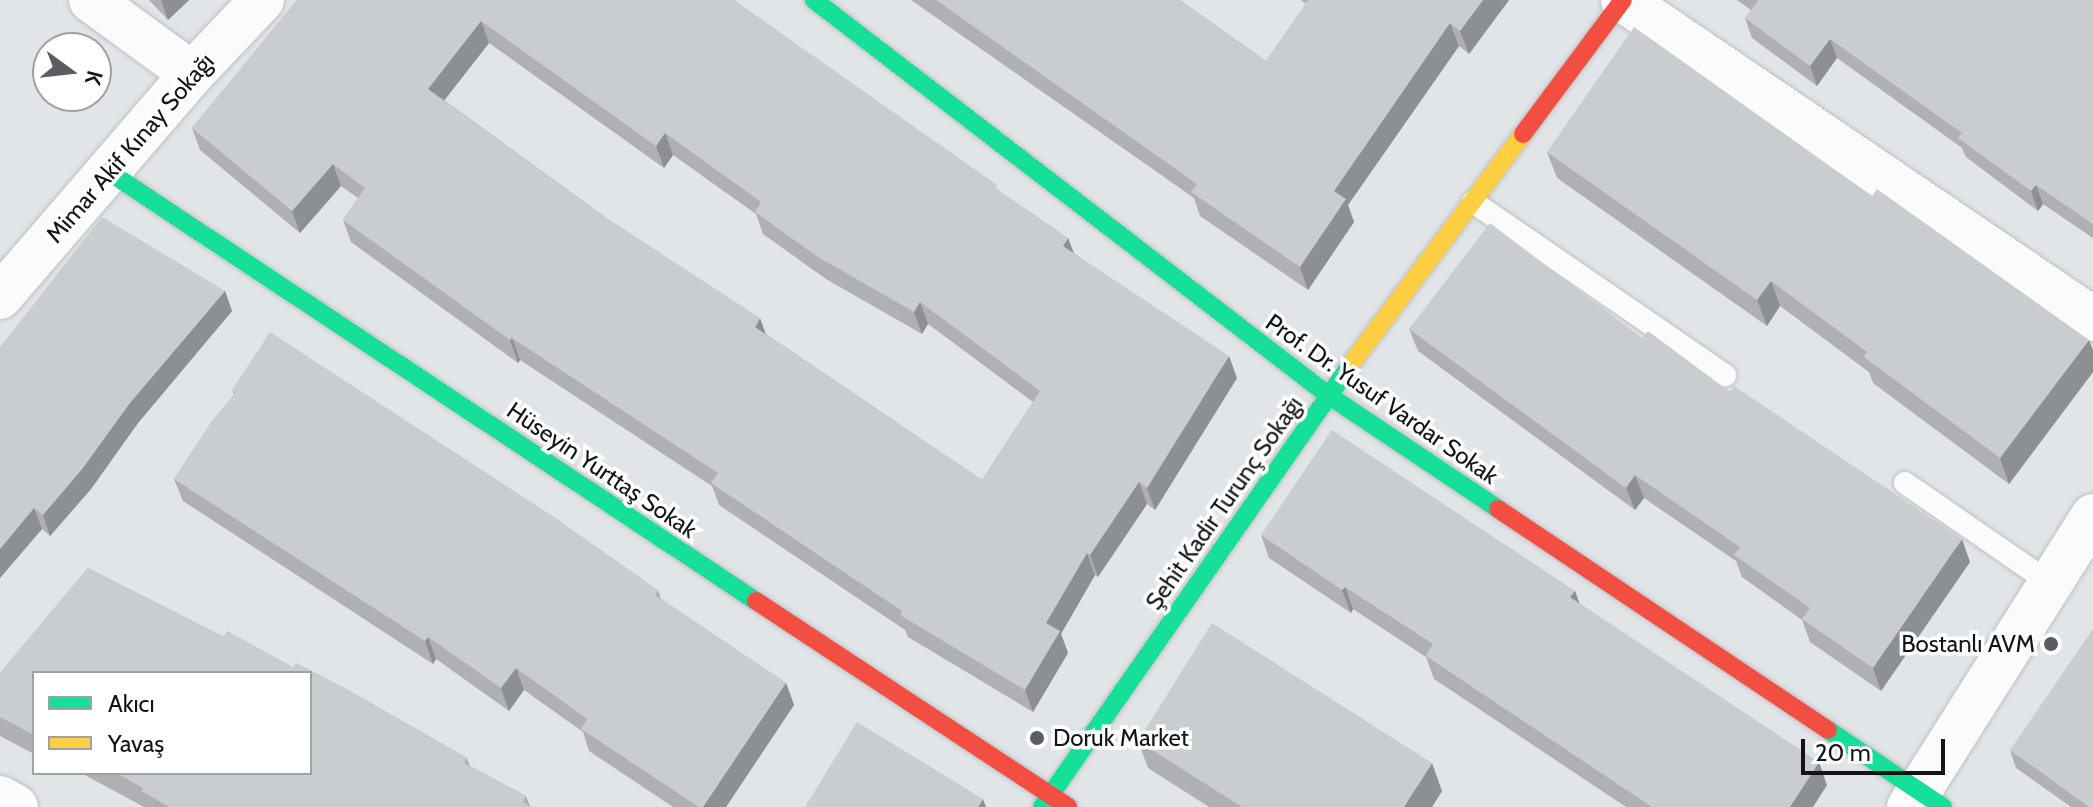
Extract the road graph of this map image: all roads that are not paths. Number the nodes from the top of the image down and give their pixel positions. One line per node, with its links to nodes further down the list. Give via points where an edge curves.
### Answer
1 (91, 0): 5 (street)
2 (262, 0): 5 (street, Mimar Akif Kınay Sokağı)
3 (814, 0): 11 (street, Prof. Dr. Yusuf Vardar Sokak)
4 (1623, 0): 7 (street, Şehit Kadir Turunç Sokağı); 9 (street)
5 (192, 74): 6 (street, Mimar Akif Kınay Sokağı)
6 (109, 172): 8 (street, Mimar Akif Kınay Sokağı); 16 (street, Hüseyin Yurttaş Sokak)
7 (1473, 202): 10 (lane); 11 (street, Şehit Kadir Turunç Sokağı)
8 (0, 297)
9 (2093, 319)
10 (1725, 375)
11 (1328, 395): 16 (street, Şehit Kadir Turunç Sokağı); 17 (street, Prof. Dr. Yusuf Vardar Sokak)
12 (1905, 483): 14 (lane)
13 (2093, 516): 14 (street)
14 (2050, 583): 17 (street)
15 (0, 798): 18 (street)
16 (1045, 801): 19 (street, Hüseyin Yurttaş Sokak)
17 (1924, 801)
18 (16, 807)
19 (1068, 807)

